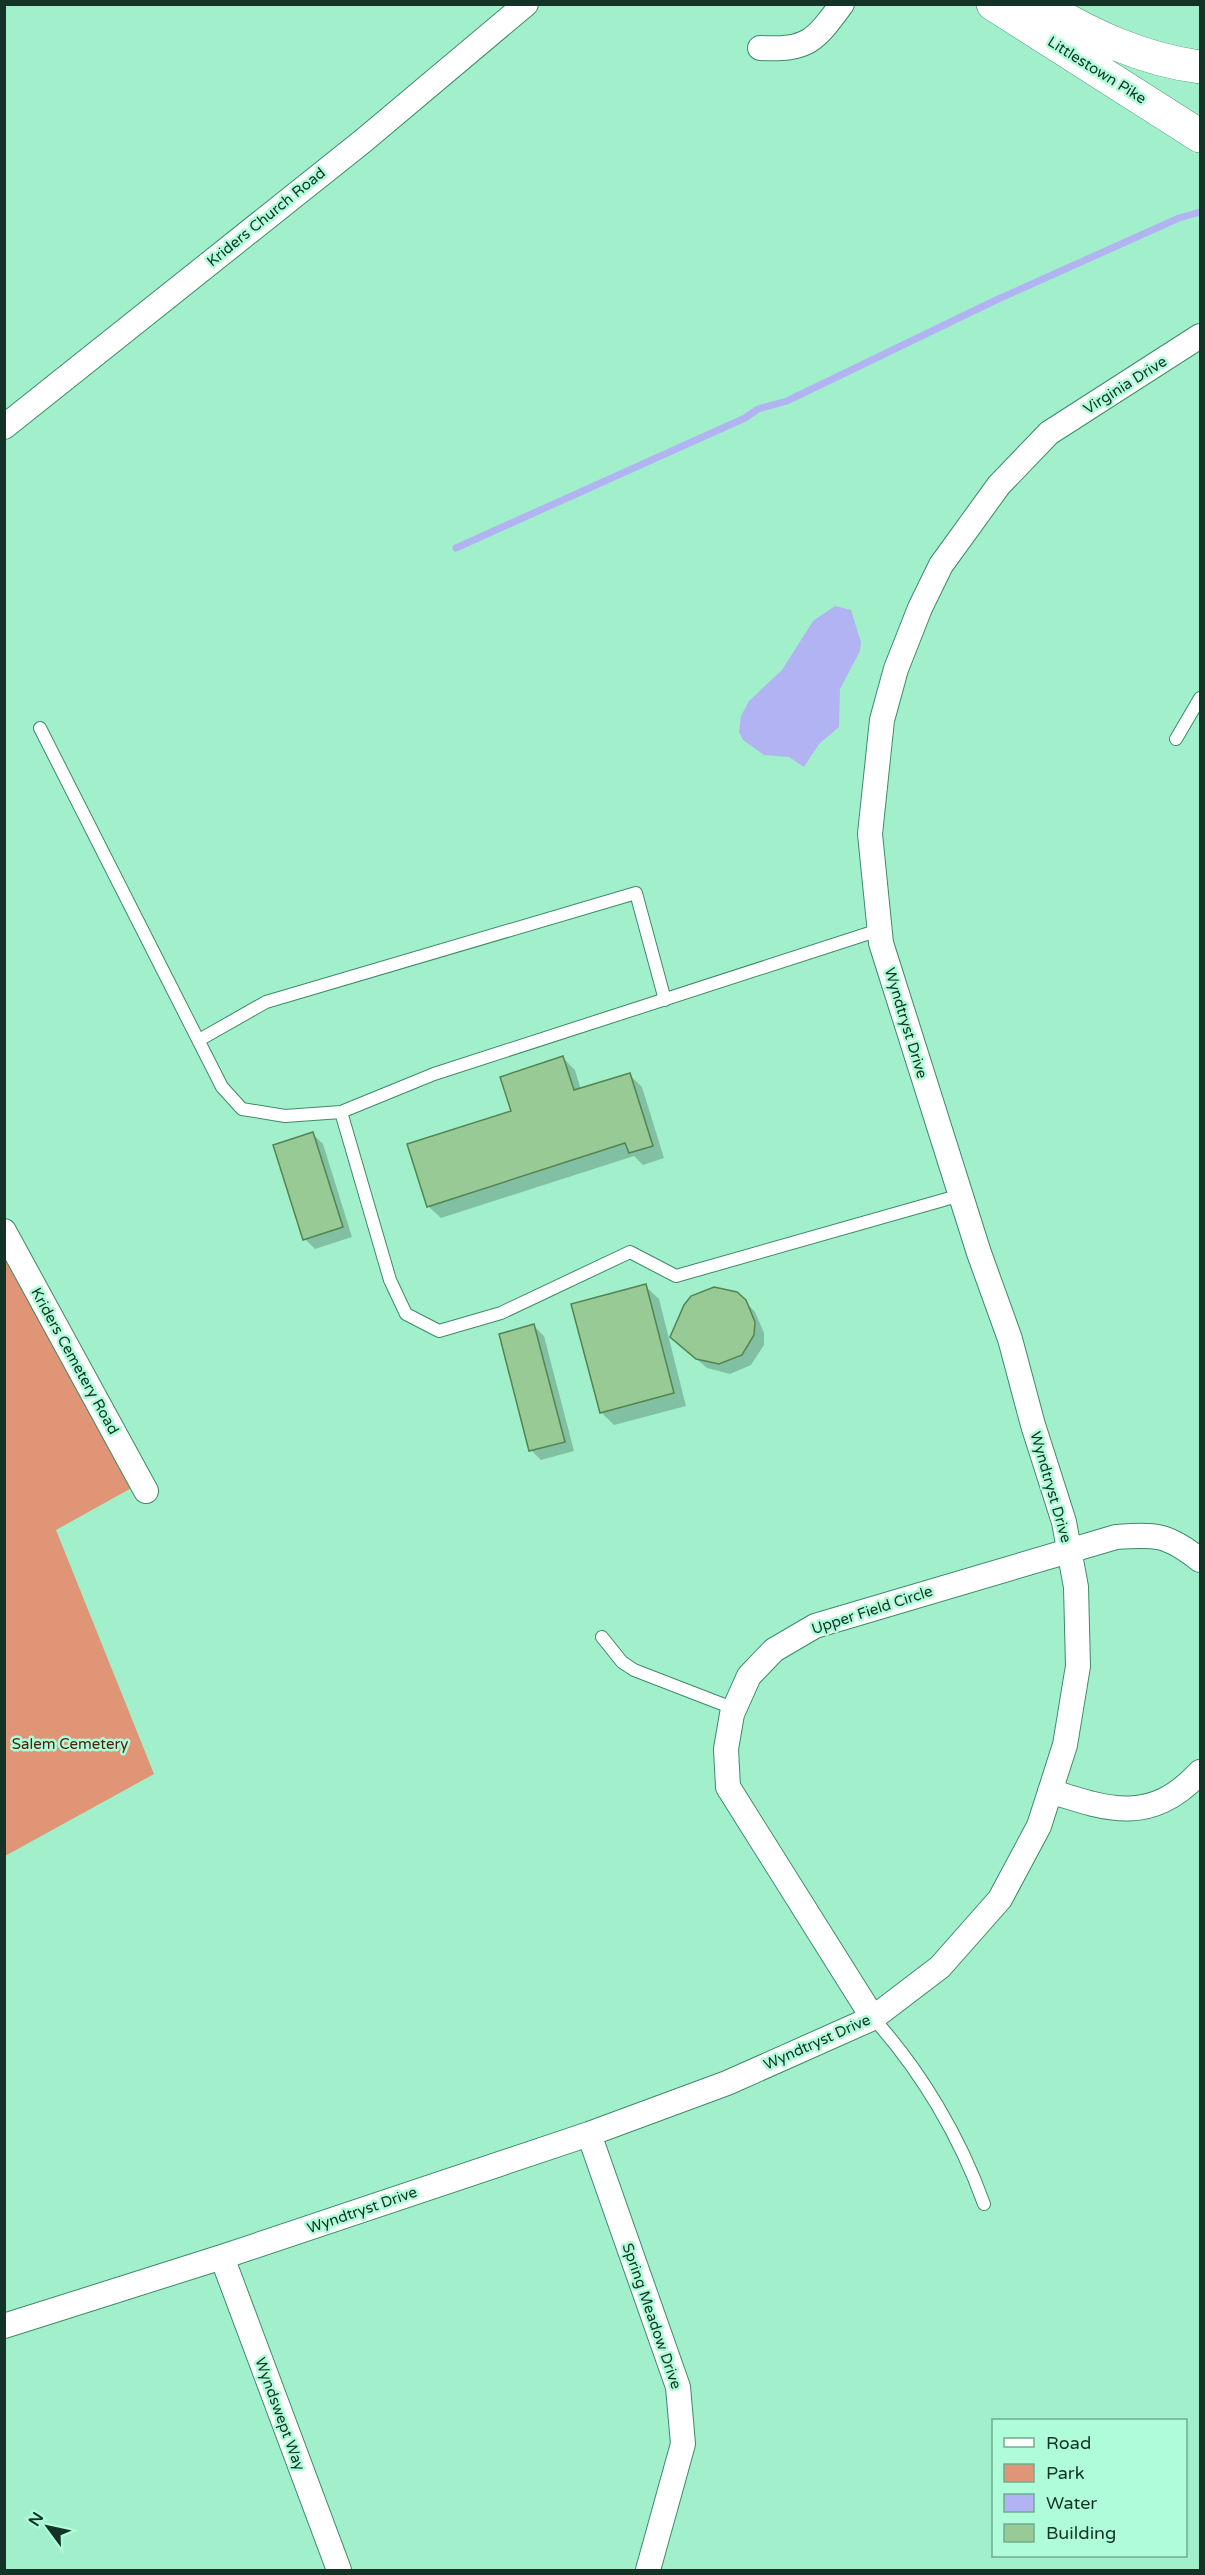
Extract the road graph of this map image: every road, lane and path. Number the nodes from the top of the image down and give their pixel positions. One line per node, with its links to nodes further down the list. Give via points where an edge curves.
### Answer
1 (526, 4): 9 (street, Kriders Church Road, via 363,141)
2 (842, 4): 5 (street, via 805,45)
3 (993, 4): 7 (highway, Littlestown Pike)
4 (1039, 4): 6 (highway, via 1108,42)
5 (760, 48)
6 (1200, 67)
7 (1200, 136)
8 (1200, 336): 10 (street, Virginia Drive)
9 (4, 427)
10 (1049, 434): 14 (street, Wyndtryst Drive, via 999,485 941,565 896,669 882,720 870,834)
11 (1200, 698): 13 (lane)
12 (40, 728): 16 (lane)
13 (1176, 739)
14 (879, 930): 15 (lane); 18 (street, Wyndtryst Drive)
15 (664, 1000): 16 (lane, via 636,893 266,1002); 17 (lane, via 434,1074)
16 (199, 1040): 17 (lane, via 222,1087 242,1109 285,1116)
17 (341, 1112): 18 (lane, via 405,1314 439,1331 501,1313 630,1252 676,1276)
18 (961, 1194): 21 (street, Wyndtryst Drive, via 1010,1339)
19 (4, 1232): 20 (street, Kriders Cemetery Road)
20 (146, 1491)
21 (1069, 1550): 22 (street, Upper Field Circle, via 1116,1537 1155,1534 1182,1545); 24 (street, Upper Field Circle, via 815,1626 774,1650 750,1676); 26 (street, Wyndtryst Drive, via 1076,1587 1078,1666 1065,1745)
22 (1200, 1560)
23 (602, 1637): 24 (lane, via 621,1662 634,1670)
24 (735, 1708): 27 (street, Upper Field Circle, via 726,1749 728,1787)
25 (1200, 1772): 26 (street, via 1182,1792 1147,1807 1111,1810)
26 (1050, 1791): 27 (street, Wyndtryst Drive, via 1039,1826 1000,1899 940,1967)
27 (873, 2018): 28 (street, Wyndtryst Drive, via 727,2083); 29 (lane, via 897,2044 941,2112)
28 (589, 2134): 30 (street, Wyndtryst Drive); 33 (street, Spring Meadow Drive, via 678,2387 683,2444)
29 (984, 2204)
30 (222, 2257): 31 (street, Wyndtryst Drive); 32 (street, Wyndswept Way)
31 (4, 2326)
32 (339, 2571)
33 (648, 2571)

